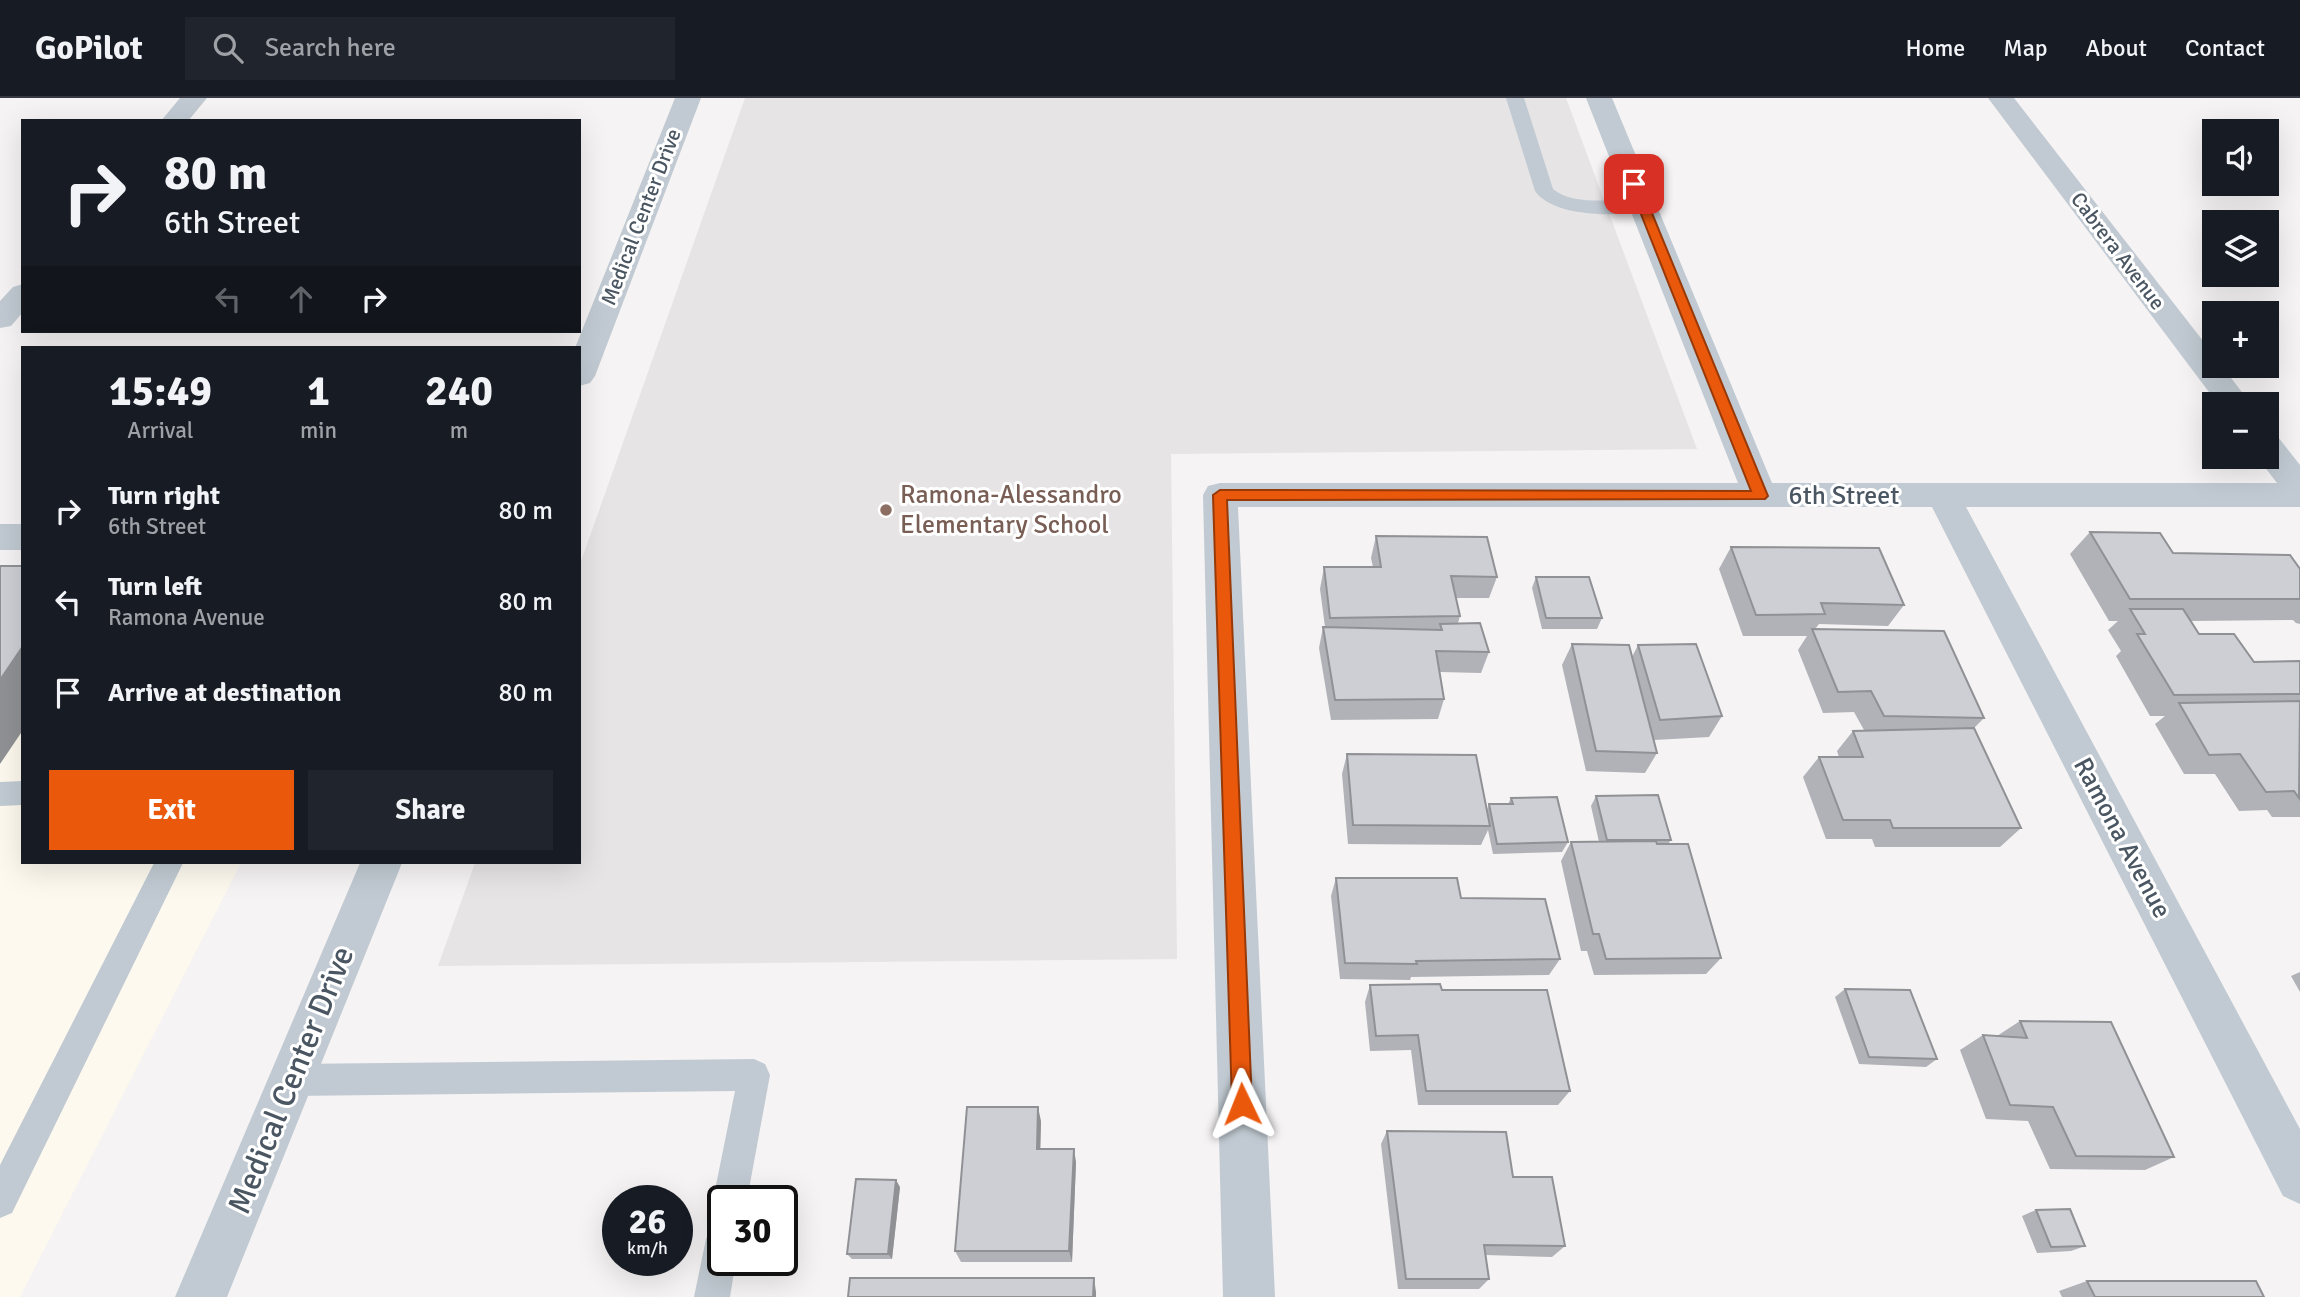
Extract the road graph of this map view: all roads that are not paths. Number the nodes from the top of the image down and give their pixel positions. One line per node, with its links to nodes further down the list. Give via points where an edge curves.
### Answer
1 (194, 98): 6 (street)
2 (688, 98): 10 (street, Medical Center Drive)
3 (1515, 98): 7 (lane, via 1545,191 1553,201 1567,206)
4 (1599, 98): 7 (street)
5 (2001, 98): 11 (street, Cabrera Avenue)
6 (176, 119)
7 (1643, 206): 15 (street)
8 (21, 295): 9 (street)
9 (0, 319)
10 (581, 371)
11 (2226, 392)
12 (2279, 462): 13 (street)
13 (2300, 489)
14 (2300, 495): 16 (street, 6th Street)
15 (1760, 496): 16 (street, 6th Street); 30 (street, 6th Street, via 1220,495)
16 (1944, 496): 24 (street, Ramona Avenue)
17 (0, 537): 18 (street)
18 (21, 537)
19 (21, 793): 20 (lane)
20 (0, 794)
21 (168, 864): 26 (lane)
22 (381, 864): 23 (street, Medical Center Drive)
23 (291, 1080): 25 (lane, via 754,1075); 28 (street, Medical Center Drive)
24 (2300, 1179)
25 (733, 1185)
26 (0, 1201)
27 (716, 1276): 29 (lane)
28 (201, 1297)
29 (712, 1297)
30 (1249, 1297)

